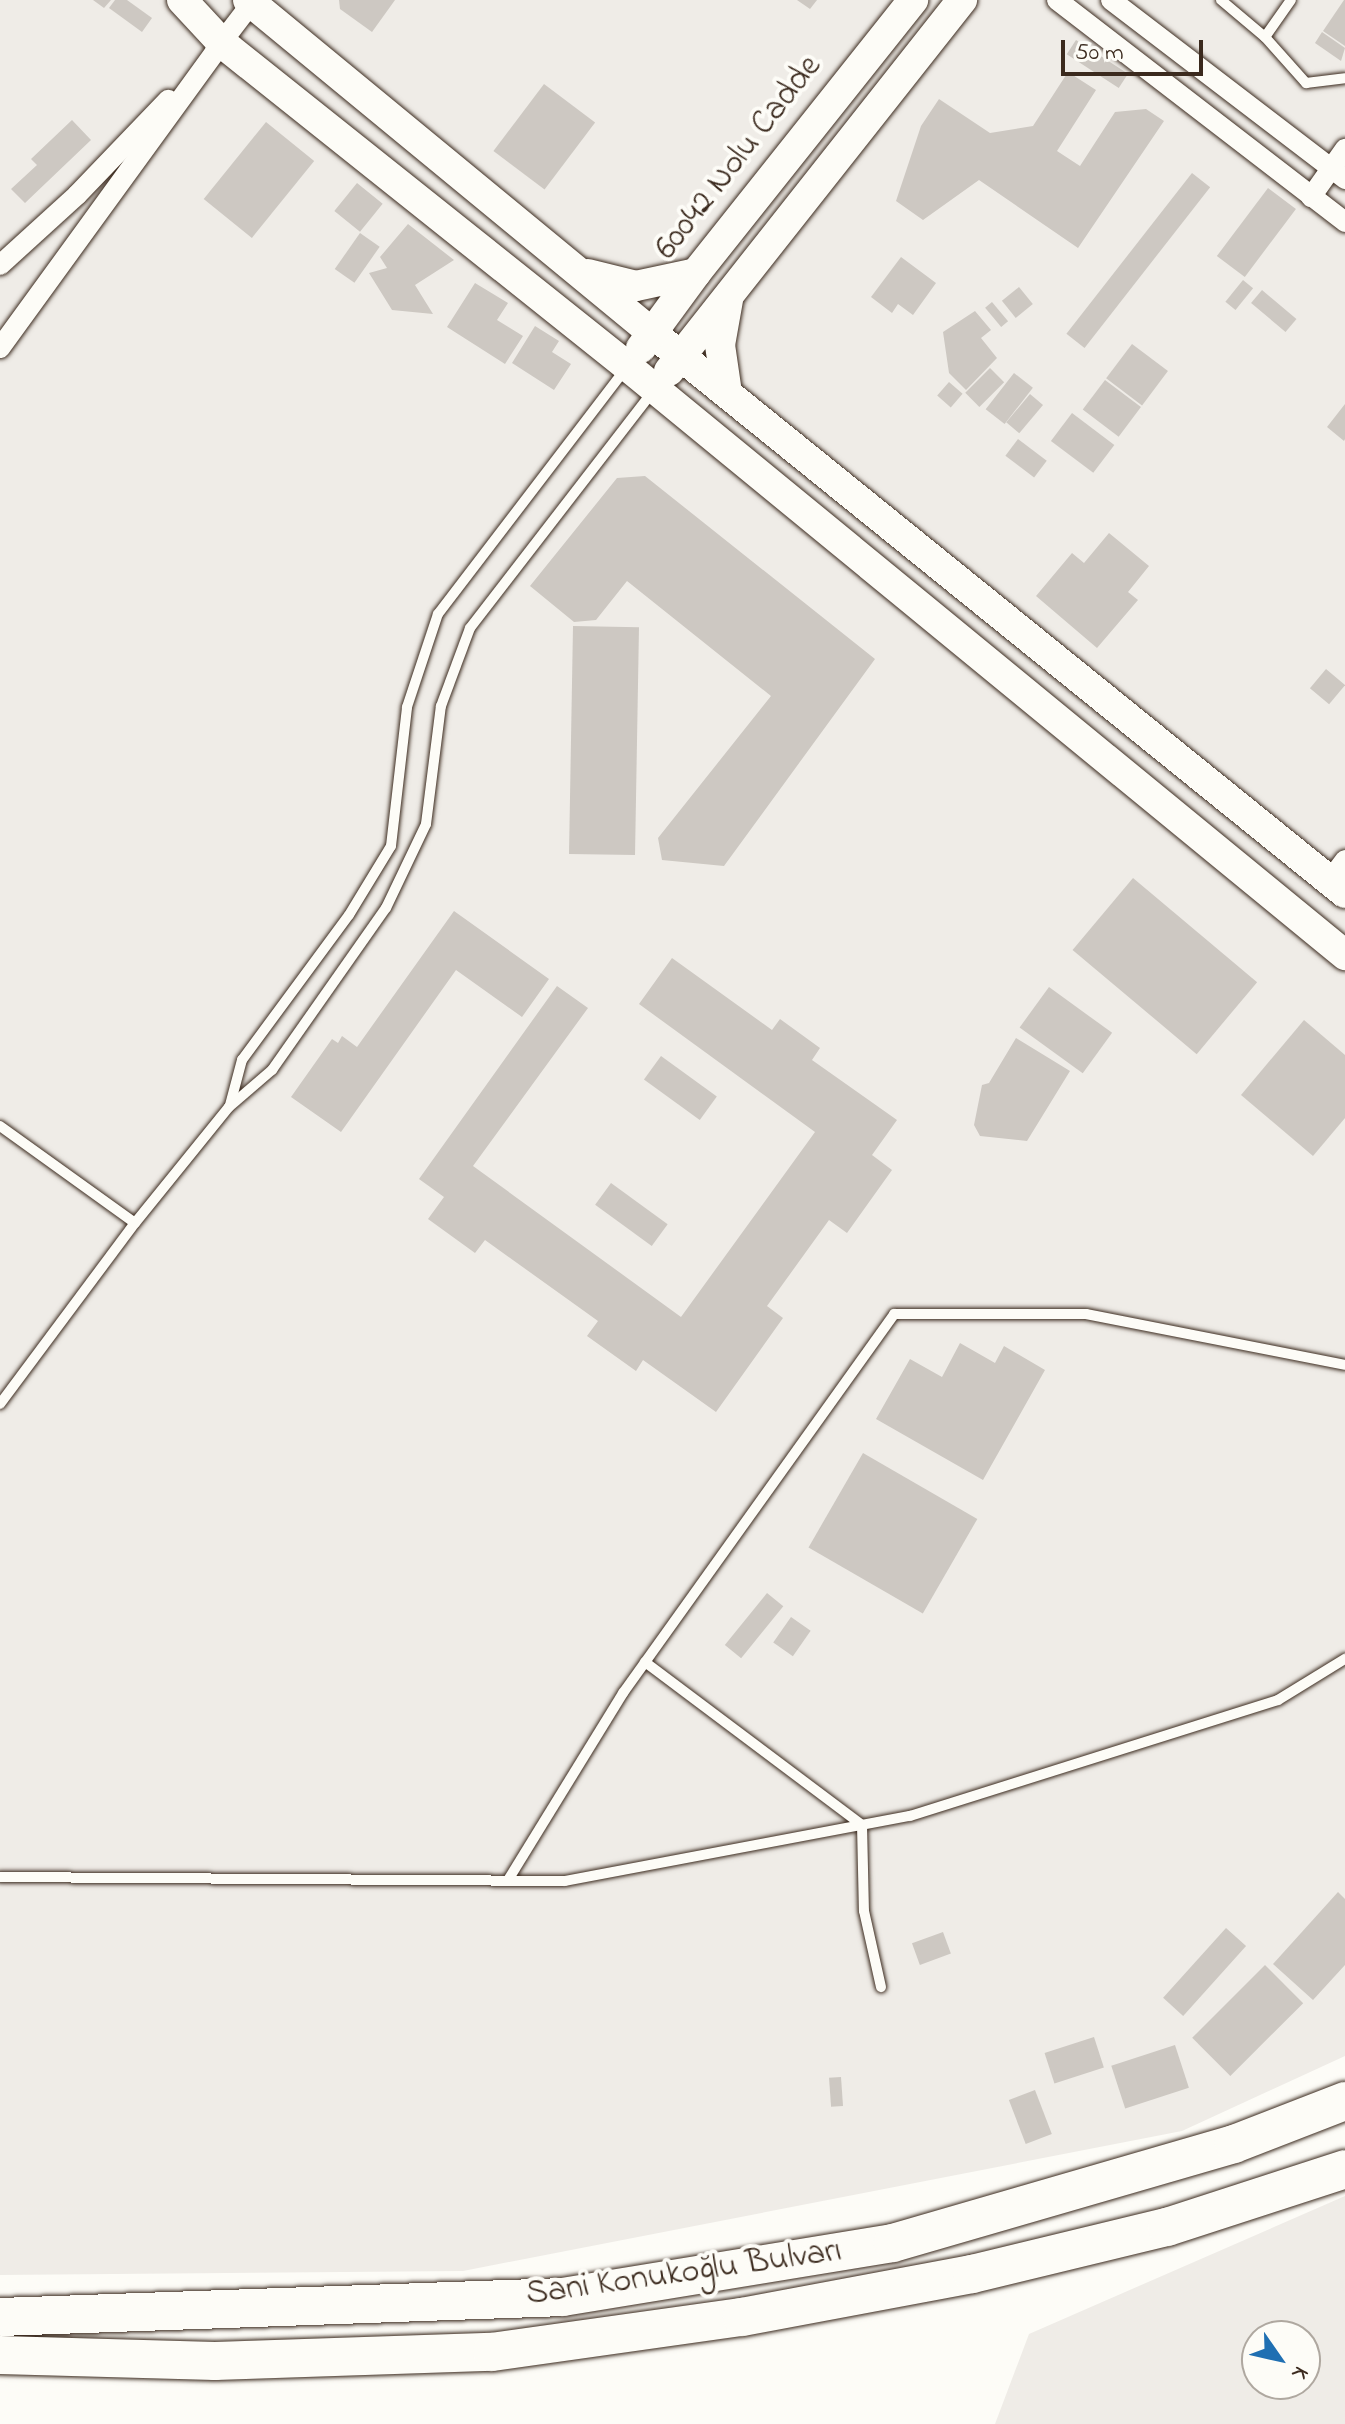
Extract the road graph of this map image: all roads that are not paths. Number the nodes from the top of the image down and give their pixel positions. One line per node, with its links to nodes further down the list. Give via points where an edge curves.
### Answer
1 (182, 0): 10 (main road)
2 (913, 0): 18 (main road, 60042 Nolu Cadde)
3 (962, 0): 19 (main road)
4 (1057, 0): 14 (street)
5 (1111, 0): 13 (street)
6 (1221, 0): 9 (lane)
7 (1291, 0): 9 (lane)
8 (251, 1): 10 (street); 17 (main road)
9 (1265, 37): 11 (lane, via 1306,83)
10 (222, 43): 16 (street, via 77,195); 21 (street); 23 (main road)
11 (1345, 78)
12 (1345, 149): 13 (street)
13 (1338, 174): 14 (street)
14 (1311, 197): 15 (street)
15 (1345, 222)
16 (0, 265)
17 (577, 271): 18 (main road, via 636,286); 20 (main road)
18 (696, 273): 20 (main road, 60042 Nolu Cadde)
19 (729, 294): 22 (main road); 25 (main road, via 720,345)
20 (653, 332): 22 (main road); 23 (main road, 60042 Nolu Cadde)
21 (0, 348)
22 (681, 356): 24 (main road); 25 (main road)
23 (627, 366): 24 (main road); 28 (lane, via 438,614 407,707 391,846 349,915 242,1060)
24 (655, 389): 27 (main road); 28 (lane, via 470,628 441,706 426,824 386,908 272,1070)
25 (727, 393): 26 (main road)
26 (1340, 877)
27 (1345, 955)
28 (229, 1107): 30 (lane)
29 (0, 1126): 30 (lane)
30 (135, 1223): 32 (lane)
31 (1345, 1365): 34 (lane, via 1086,1314 894,1314)
32 (0, 1404)
33 (1345, 1659): 35 (lane, via 1278,1700 910,1816)
34 (645, 1662): 35 (lane); 37 (lane)
35 (862, 1825): 37 (lane, via 565,1881); 38 (lane, via 864,1911)
36 (0, 1877): 37 (lane)
37 (508, 1880)
38 (881, 1987)
39 (1345, 2101): 41 (highway, Sani Konukoğlu Bulvarı, via 1234,2144 893,2243 563,2297)
40 (1345, 2169): 42 (highway, Sani Konukoğlu Bulvarı, via 1167,2227 972,2274 742,2317 492,2352 215,2361)
41 (0, 2317)
42 (0, 2355)

